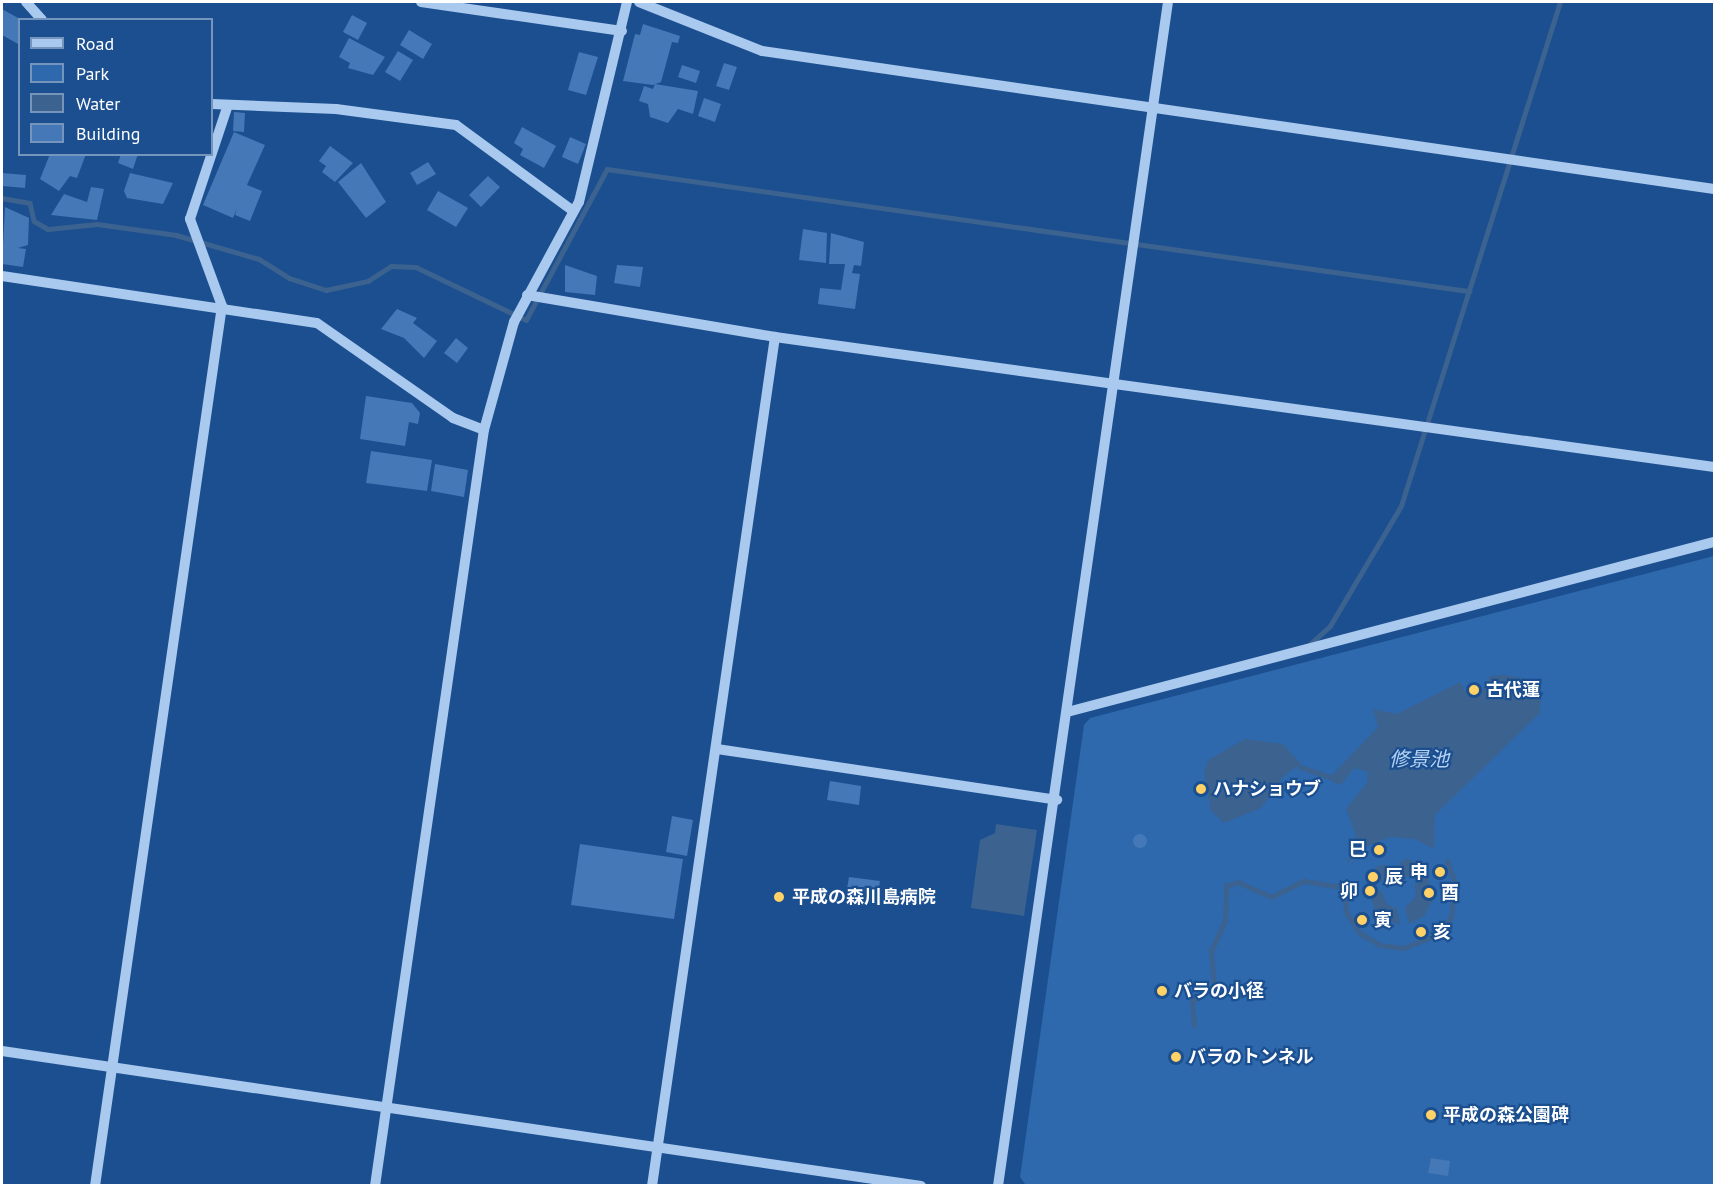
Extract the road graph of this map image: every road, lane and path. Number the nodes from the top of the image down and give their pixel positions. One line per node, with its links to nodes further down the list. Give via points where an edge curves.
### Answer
1 (26, 2): 6 (street)
2 (421, 2): 7 (street)
3 (627, 2): 7 (street)
4 (639, 2): 10 (street, via 762,51)
5 (1168, 2): 10 (street)
6 (40, 18)
7 (622, 31): 14 (street)
8 (213, 104): 9 (street)
9 (228, 105): 11 (street); 14 (street, via 336,109 456,125)
10 (1153, 108): 13 (street); 19 (street)
11 (213, 150)
12 (211, 156): 17 (street, via 190,219)
13 (1714, 189)
14 (573, 211): 16 (street)
15 (2, 276): 17 (street)
16 (527, 295): 18 (street); 20 (street, via 502,358)
17 (222, 306): 20 (street, via 317,323 453,418); 27 (street)
18 (775, 337): 19 (street); 24 (street)
19 (1116, 381): 21 (street); 23 (street)
20 (484, 430): 28 (street)
21 (1714, 467)
22 (1714, 542): 23 (street)
23 (1071, 711): 25 (street)
24 (717, 749): 25 (street); 29 (street)
25 (1057, 800): 34 (street)
26 (2, 1051): 27 (street)
27 (112, 1066): 28 (street); 30 (street)
28 (386, 1107): 29 (street); 31 (street)
29 (657, 1148): 32 (street); 33 (street)
30 (95, 1185)
31 (375, 1185)
32 (652, 1185)
33 (921, 1185)
34 (998, 1185)

